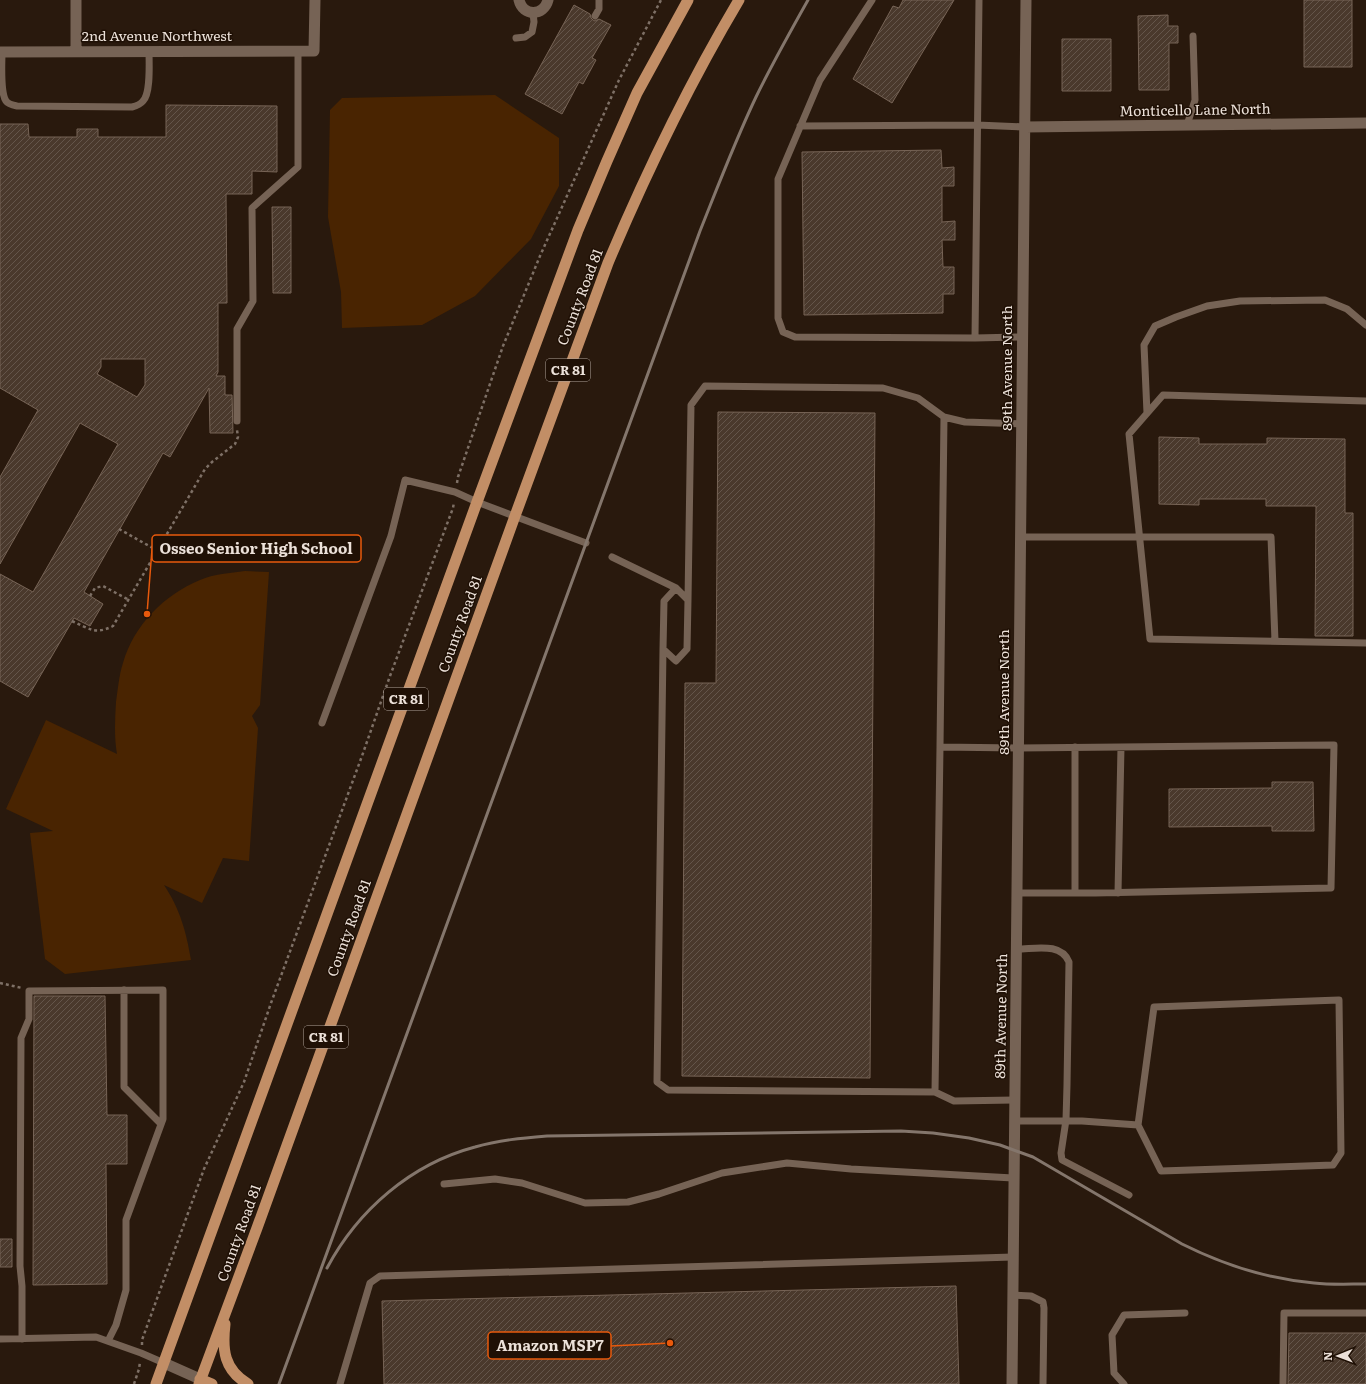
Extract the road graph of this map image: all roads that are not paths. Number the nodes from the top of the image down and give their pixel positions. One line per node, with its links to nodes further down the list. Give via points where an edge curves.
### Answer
1 (76, 0): 18 (street)
2 (314, 0): 15 (street, 2nd Avenue Northwest, via 314,50)
3 (519, 0): 11 (street, via 522,8)
4 (548, 0): 11 (street, via 544,9)
5 (599, 0): 12 (lane)
6 (688, 0): 32 (highway, County Road 81 / CR 81, via 637,93 607,161 575,238)
7 (739, 0): 33 (highway, County Road 81 / CR 81, via 703,63 624,225)
8 (872, 0): 22 (lane, via 820,80)
9 (979, 0): 20 (lane)
10 (1026, 0): 23 (street, 89th Avenue North)
11 (533, 13): 14 (lane, via 532,32 525,37)
12 (595, 16)
13 (1193, 36): 21 (lane, via 1195,100)
14 (516, 38)
15 (298, 50): 16 (street, 2nd Avenue Northwest); 30 (lane, via 298,167 252,208 253,301 238,329)
16 (149, 51): 17 (lane, via 146,97 143,102 132,107 11,105 2,93); 18 (street, 2nd Avenue Northwest)
17 (1, 52): 18 (street, 2nd Avenue Northwest)
18 (76, 52)
19 (1366, 123): 21 (street, Monticello Lane North)
20 (977, 125): 22 (lane); 23 (lane); 26 (lane)
21 (1187, 125): 23 (street, Monticello Lane North)
22 (800, 126): 26 (lane, via 778,179 778,318 783,332 795,337)
23 (1025, 127): 25 (street, 89th Avenue North)
24 (1366, 325): 28 (lane, via 1347,309 1324,300 1240,301 1207,306 1176,317 1155,326 1144,345)
25 (1022, 337): 26 (lane); 31 (street, 89th Avenue North)
26 (975, 338)
27 (1366, 401): 28 (lane, via 1163,395)
28 (1147, 413): 35 (lane, via 1129,434)
29 (944, 417): 31 (lane, via 965,422); 39 (lane, via 918,398 883,388 705,386 690,405); 44 (lane)
30 (237, 421)
31 (1022, 424): 34 (street, 89th Avenue North)
32 (477, 502): 33 (lane); 43 (lane, via 455,492 405,480 391,536); 70 (highway, County Road 81 / CR 81)
33 (515, 516): 36 (lane); 64 (highway, County Road 81 / CR 81)
34 (1021, 537): 35 (lane); 47 (street, 89th Avenue North)
35 (1139, 537): 40 (lane, via 1150,640); 40 (lane, via 1271,537)
36 (586, 543)
37 (612, 557): 38 (lane)
38 (676, 588): 39 (lane); 42 (lane, via 664,601)
39 (688, 600): 42 (lane, via 687,649 676,661)
40 (1275, 641): 41 (lane)
41 (1366, 643)
42 (663, 649): 53 (lane, via 657,1082 668,1090)
43 (322, 723)
44 (940, 747): 47 (lane); 53 (lane)
45 (1075, 747): 46 (lane); 47 (lane); 49 (lane)
46 (1121, 747): 50 (lane); 50 (lane, via 1334,745 1331,888)
47 (1019, 748): 48 (street, 89th Avenue North)
48 (1017, 893): 49 (lane); 51 (street, 89th Avenue North)
49 (1075, 893): 50 (lane)
50 (1118, 893)
51 (1017, 949): 54 (street, 89th Avenue North); 55 (lane, via 1051,948 1061,951 1069,962)
52 (124, 990): 57 (lane, via 124,1087); 57 (lane, via 163,990); 68 (lane, via 29,992 28,1020 21,1038)
53 (935, 1092): 54 (lane, via 954,1101)
54 (1014, 1100): 56 (street, 89th Avenue North)
55 (1066, 1120): 56 (lane); 58 (lane); 61 (lane, via 1062,1160)
56 (1014, 1121): 59 (street, 89th Avenue North)
57 (161, 1124): 69 (lane, via 126,1220 126,1290 116,1325)
58 (1138, 1126): 58 (lane, via 1161,1171 1333,1166 1340,1153 1339,1000 1154,1006)
59 (1013, 1178): 60 (lane, via 787,1164 722,1173 628,1202 585,1203 522,1183 495,1179); 62 (street, 89th Avenue North)
60 (444, 1184)
61 (1129, 1195)
62 (1013, 1257): 63 (street, 89th Avenue North); 75 (lane, via 380,1276 370,1283)
63 (1013, 1295): 76 (street, 89th Avenue North); 77 (lane, via 1031,1296 1043,1302)
64 (227, 1309): 71 (highway, County Road 81 / CR 81); 74 (highway, via 224,1341 227,1363 232,1372)
65 (1184, 1313): 78 (lane, via 1124,1315 1112,1335 1114,1373)
66 (1366, 1313): 79 (lane, via 1284,1313)
67 (0, 1339): 68 (lane)
68 (22, 1339): 69 (lane, via 96,1337)
69 (108, 1341): 70 (lane)
70 (164, 1363): 71 (street); 72 (highway, County Road 81 / CR 81)
71 (200, 1382): 73 (highway)
72 (156, 1384)
73 (212, 1384)
74 (248, 1384)
75 (340, 1384)
76 (1012, 1384)
77 (1043, 1384)
78 (1124, 1384)
79 (1283, 1384)

